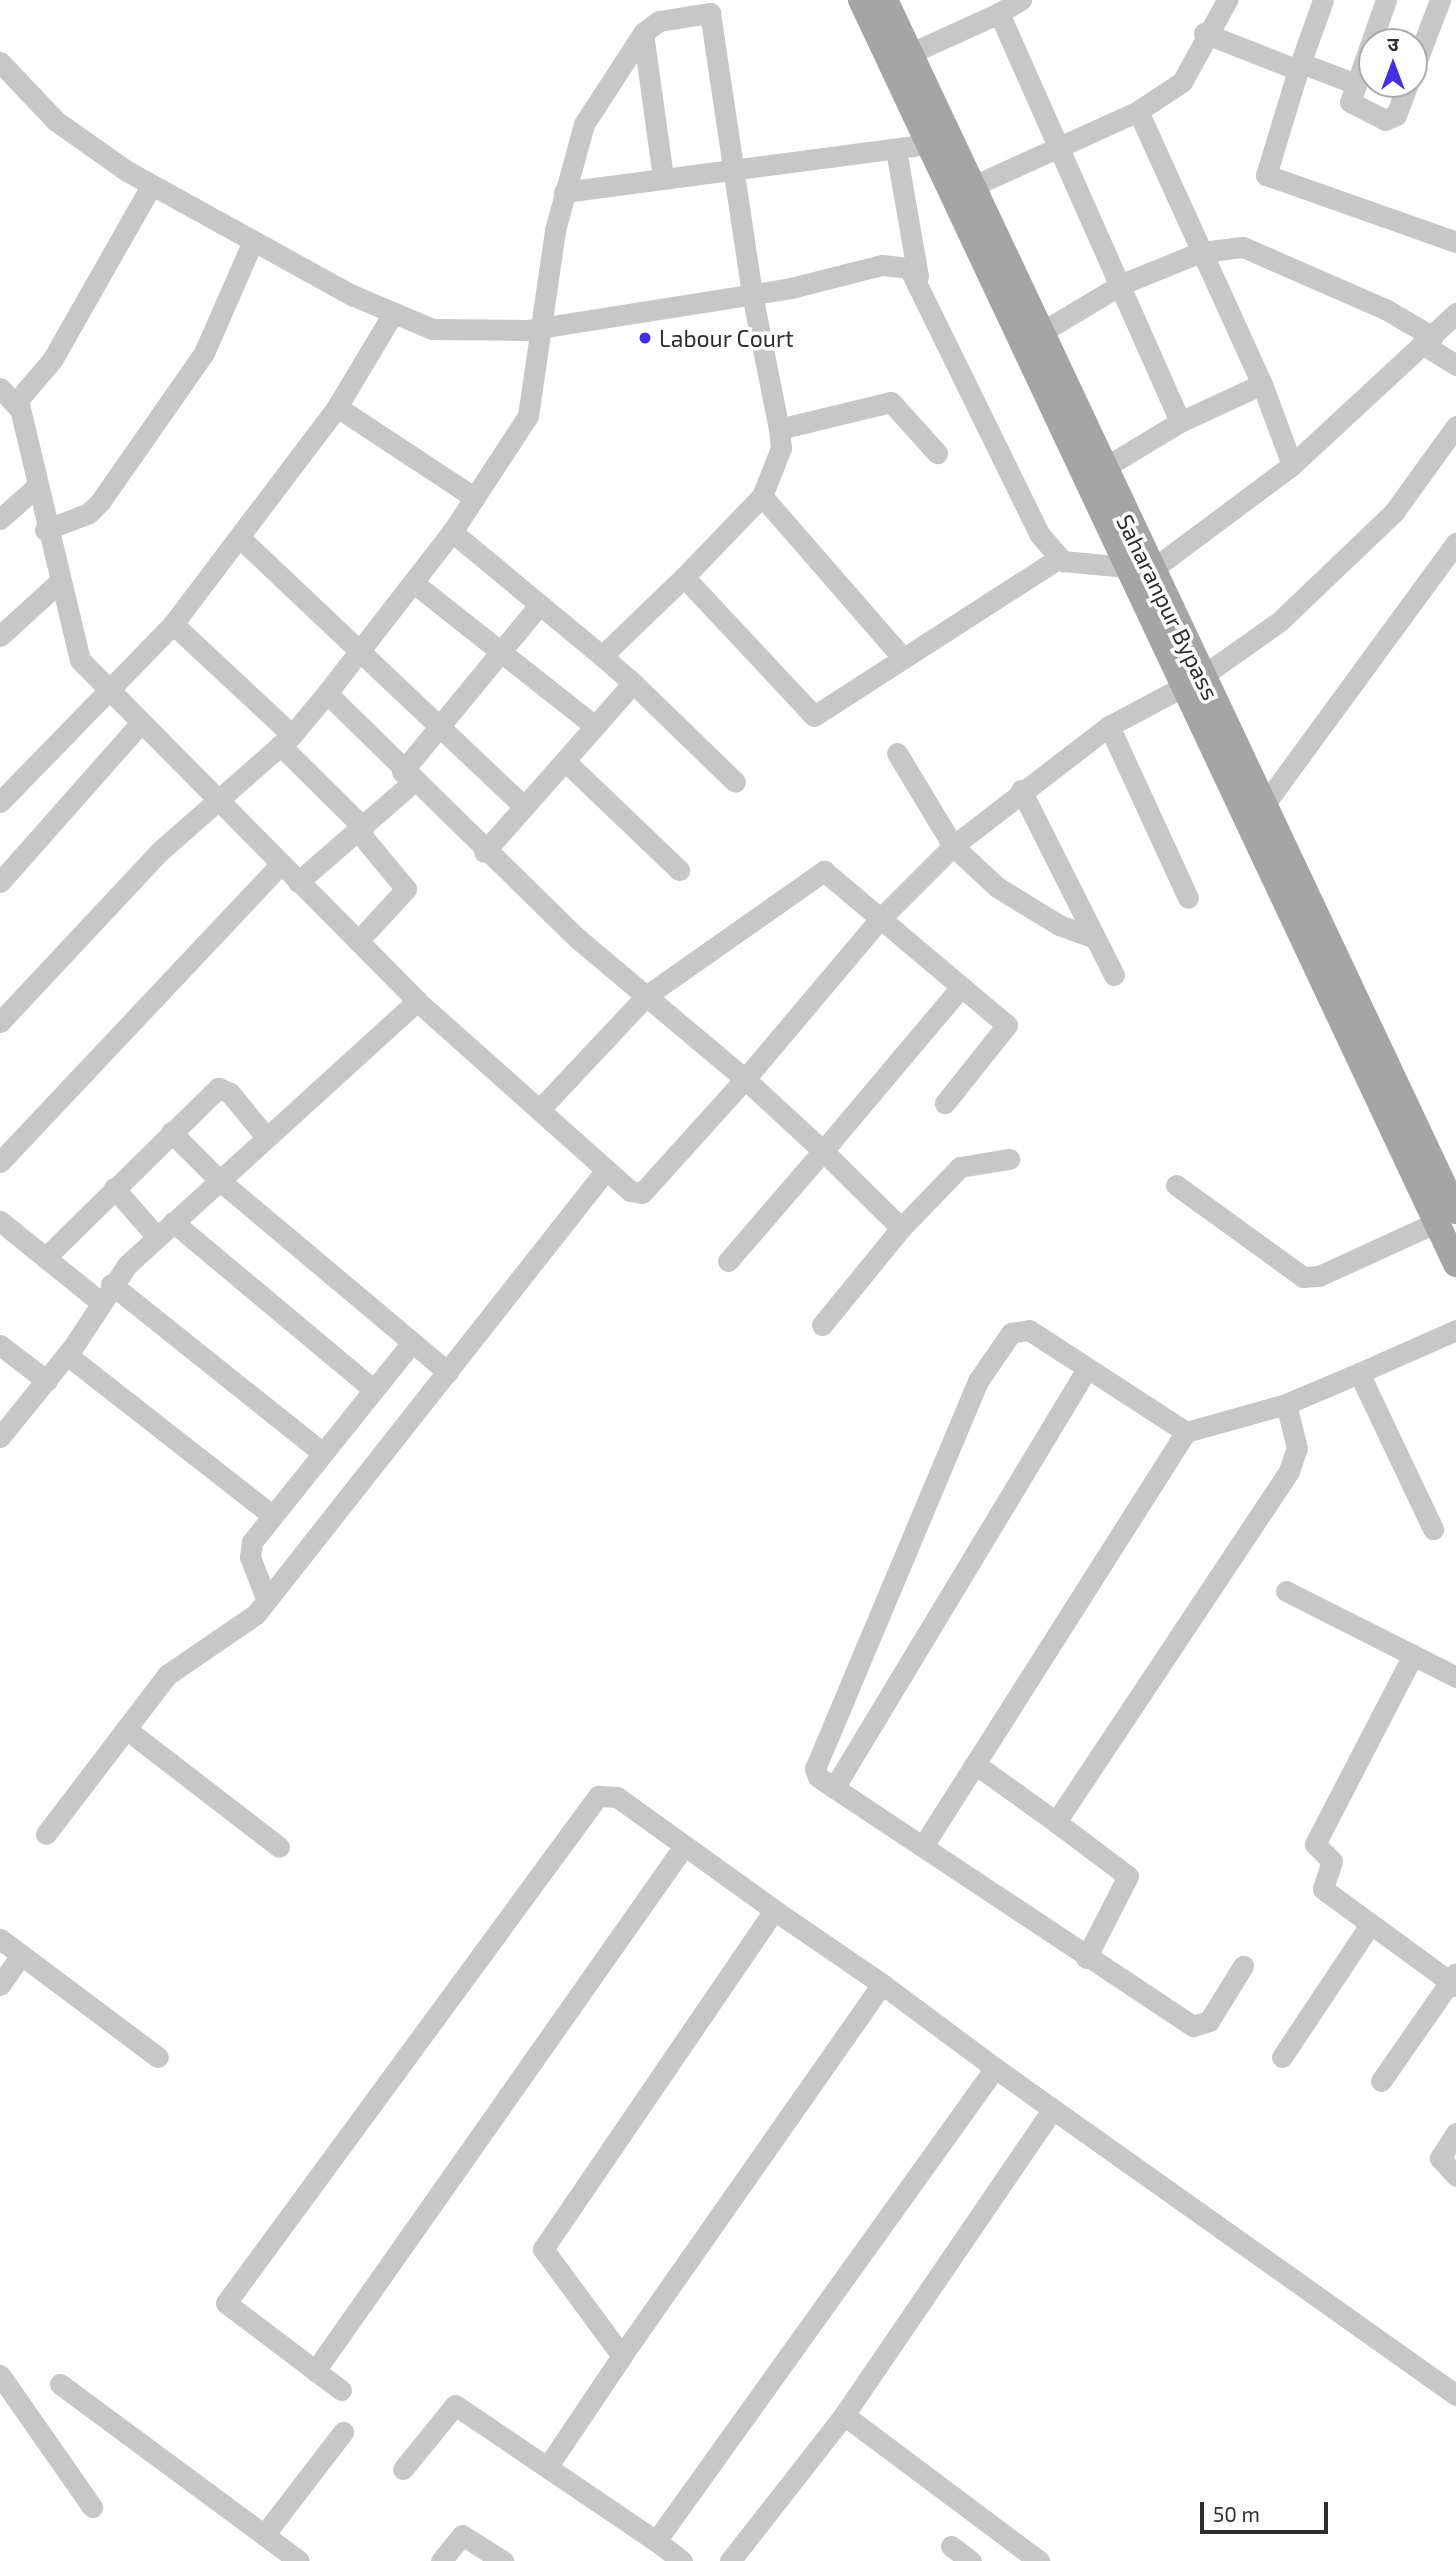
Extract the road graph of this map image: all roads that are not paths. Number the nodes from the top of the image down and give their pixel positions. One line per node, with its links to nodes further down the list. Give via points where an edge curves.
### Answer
1 (861, 0): 19 (main road)
2 (885, 0): 12 (main road, Saharanpur Bypass)
3 (1225, 0): 11 (street)
4 (1322, 0): 14 (street)
5 (1386, 0): 15 (street)
6 (1440, 0): 9 (street)
7 (1010, 5): 12 (street); 20 (street)
8 (711, 6): 10 (street, via 659,21); 22 (street)
9 (1428, 31)
10 (643, 33): 23 (street); 26 (street, via 584,124)
11 (1204, 33): 14 (street); 18 (street, via 1182,82)
12 (911, 53): 25 (main road, Saharanpur Bypass)
13 (0, 62): 16 (street)
14 (1300, 66): 15 (street); 28 (street, via 1266,175)
15 (1356, 85): 17 (street, via 1352,106 1385,120 1396,115)
16 (8, 86): 24 (street)
17 (1403, 98)
18 (1138, 111): 20 (street); 29 (street)
19 (928, 144): 21 (street); 58 (main road)
20 (1058, 146): 25 (street); 31 (street)
21 (896, 150): 22 (street); 30 (street)
22 (738, 170): 23 (street); 32 (street)
23 (663, 177): 26 (street)
24 (151, 186): 27 (street); 41 (street, via 52,360 21,391)
25 (973, 186): 36 (main road, Saharanpur Bypass)
26 (564, 192): 35 (street)
27 (253, 241): 34 (street); 53 (street, via 204,353 100,502 89,513)
28 (1456, 242)
29 (1202, 252): 31 (street); 37 (street, via 1259,249); 39 (street)
30 (918, 276): 32 (street, via 898,264 882,265); 57 (street, via 1015,490)
31 (1122, 284): 36 (street); 43 (street)
32 (752, 294): 35 (street); 45 (street)
33 (1456, 313): 37 (street)
34 (392, 315): 35 (street, via 472,333); 42 (street)
35 (545, 327): 51 (street, via 524,428)
36 (1040, 333): 48 (main road, Saharanpur Bypass)
37 (1428, 341): 38 (street); 47 (street)
38 (1456, 366)
39 (1262, 384): 43 (street); 47 (street)
40 (0, 388): 41 (street)
41 (18, 407): 49 (street)
42 (337, 407): 51 (street); 55 (street)
43 (1180, 422): 48 (street)
44 (1456, 426): 69 (street, via 1394,512 1280,621)
45 (779, 429): 46 (street, via 891,402); 50 (street, via 781,448)
46 (937, 453)
47 (1292, 465): 58 (street)
48 (1102, 469): 58 (main road, Saharanpur Bypass)
49 (35, 488): 52 (street); 53 (street)
50 (762, 496): 59 (street); 68 (street)
51 (475, 498): 54 (street)
52 (4, 507)
53 (45, 530): 60 (street)
54 (452, 532): 61 (street); 62 (street)
55 (240, 538): 63 (street); 65 (street)
56 (1456, 543): 85 (street)
57 (1058, 559): 58 (street, via 1087,568); 68 (street)
58 (1138, 569): 69 (main road, Saharanpur Bypass)
59 (684, 577): 67 (street); 68 (street, via 814,716)
60 (58, 583): 64 (street); 72 (street, via 80,660)
61 (415, 584): 65 (street); 66 (street)
62 (539, 605): 66 (street); 67 (street)
63 (173, 624): 72 (street); 77 (street)
64 (0, 636)
65 (362, 649): 71 (street); 76 (street)
66 (503, 652): 74 (street); 76 (street)
67 (602, 656): 70 (street)
68 (903, 658)
69 (1192, 681): 75 (street); 85 (main road, Saharanpur Bypass); 115 (main road)
70 (633, 683): 74 (street); 81 (street)
71 (327, 693): 77 (street); 80 (street)
72 (109, 696): 73 (street); 84 (street)
73 (139, 724): 83 (street); 92 (street)
74 (595, 726): 79 (street)
75 (1109, 726): 82 (street); 94 (street)
76 (444, 727): 80 (street); 86 (street)
77 (286, 740): 83 (street); 87 (street)
78 (897, 753): 88 (street)
79 (565, 761): 86 (street); 91 (street)
80 (408, 777): 87 (street); 89 (street)
81 (735, 782)
82 (1021, 790): 88 (street); 96 (street)
83 (216, 800): 90 (street); 102 (street, via 159,852)
84 (0, 802)
85 (1264, 805): 115 (main road, Saharanpur Bypass)
86 (524, 807): 89 (street)
87 (361, 829): 93 (street); 97 (street, via 406,889)
88 (953, 846): 95 (street); 96 (street, via 997,887 1059,925)
89 (484, 852): 100 (street)
90 (281, 864): 93 (street); 110 (street)
91 (680, 870)
92 (0, 882)
93 (299, 882): 97 (street)
94 (1188, 898)
95 (879, 920): 99 (street); 100 (street, via 829,873 816,873); 103 (street)
96 (1092, 937): 98 (street)
97 (358, 941): 101 (street)
98 (1114, 975)
99 (961, 987): 104 (street, via 1007,1030); 108 (street)
100 (646, 996): 103 (street); 105 (street)
101 (417, 1001): 105 (street); 107 (street)
102 (0, 1022)
103 (745, 1079): 108 (street); 111 (street, via 646,1192 630,1191)
104 (945, 1103)
105 (540, 1110): 111 (street)
106 (171, 1132): 107 (street, via 218,1088 230,1093); 112 (street); 114 (street)
107 (266, 1137): 112 (street)
108 (823, 1151): 118 (street); 121 (street)
109 (1009, 1159): 118 (street, via 960,1167)
110 (0, 1162)
111 (606, 1170): 130 (street)
112 (219, 1180): 117 (street); 126 (street)
113 (1176, 1185): 115 (street, via 1303,1277 1320,1276)
114 (114, 1188): 119 (street); 120 (street)
115 (1446, 1217): 122 (main road)
116 (0, 1222): 120 (street)
117 (173, 1222): 119 (street); 133 (street)
118 (901, 1228): 124 (street)
119 (157, 1237): 123 (street)
120 (45, 1258): 123 (street)
121 (728, 1261)
122 (1456, 1264)
123 (105, 1292): 128 (street); 137 (street)
124 (822, 1325)
125 (1456, 1330): 131 (street)
126 (412, 1342): 130 (street); 133 (street)
127 (0, 1345): 132 (street)
128 (67, 1355): 132 (street); 138 (street)
129 (1087, 1368): 135 (street); 146 (street); 146 (street, via 1020,1329 978,1381 818,1749 816,1773)
130 (448, 1372): 141 (street)
131 (1359, 1373): 134 (street); 139 (street)
132 (47, 1381): 136 (street)
133 (374, 1390): 137 (street)
134 (1286, 1404): 135 (street); 147 (street, via 1297,1448 1289,1471)
135 (1186, 1432): 145 (street)
136 (0, 1437)
137 (323, 1453): 138 (street)
138 (273, 1516): 141 (street, via 250,1549)
139 (1433, 1529)
140 (1286, 1591): 142 (street)
141 (266, 1598): 144 (street, via 245,1622 174,1668)
142 (1413, 1655): 143 (street); 153 (street, via 1315,1839 1332,1861 1323,1889)
143 (1456, 1677)
144 (126, 1729): 148 (street); 151 (street)
145 (975, 1765): 147 (street); 150 (street)
146 (834, 1788): 150 (street)
147 (1056, 1822): 156 (street, via 1128,1876)
148 (46, 1834)
149 (684, 1846): 152 (street); 169 (street); 169 (street, via 617,1797 598,1796 231,2295 228,2310)
150 (923, 1846): 156 (street)
151 (279, 1847)
152 (774, 1910): 159 (street); 168 (street, via 543,2249)
153 (1369, 1926): 158 (street); 162 (street)
154 (0, 1939): 155 (street)
155 (21, 1955): 160 (street); 161 (street)
156 (1086, 1958): 157 (street, via 1196,2026 1209,2021)
157 (1243, 1966)
158 (1454, 1980): 164 (street)
159 (882, 1984): 163 (street); 168 (street)
160 (0, 1985)
161 (158, 2057)
162 (1282, 2057)
163 (995, 2068): 165 (street); 180 (street)
164 (1381, 2081)
165 (1052, 2110): 173 (street); 174 (street)
166 (1456, 2133): 167 (street, via 1440,2158)
167 (1456, 2176)
168 (622, 2356): 176 (street)
169 (315, 2371): 172 (street)
170 (0, 2375): 178 (street)
171 (60, 2384): 179 (street)
172 (341, 2390)
173 (1456, 2395)
174 (844, 2415): 186 (street); 188 (street)
175 (343, 2432): 179 (street)
176 (548, 2466): 177 (street, via 455,2404); 180 (street)
177 (403, 2469)
178 (92, 2507)
179 (264, 2535): 182 (street)
180 (656, 2541): 185 (street)
181 (951, 2546): 187 (street)
182 (299, 2561)
183 (440, 2561): 184 (street, via 462,2535)
184 (503, 2561)
185 (682, 2561)
186 (730, 2561)
187 (971, 2561)
188 (1039, 2561)

